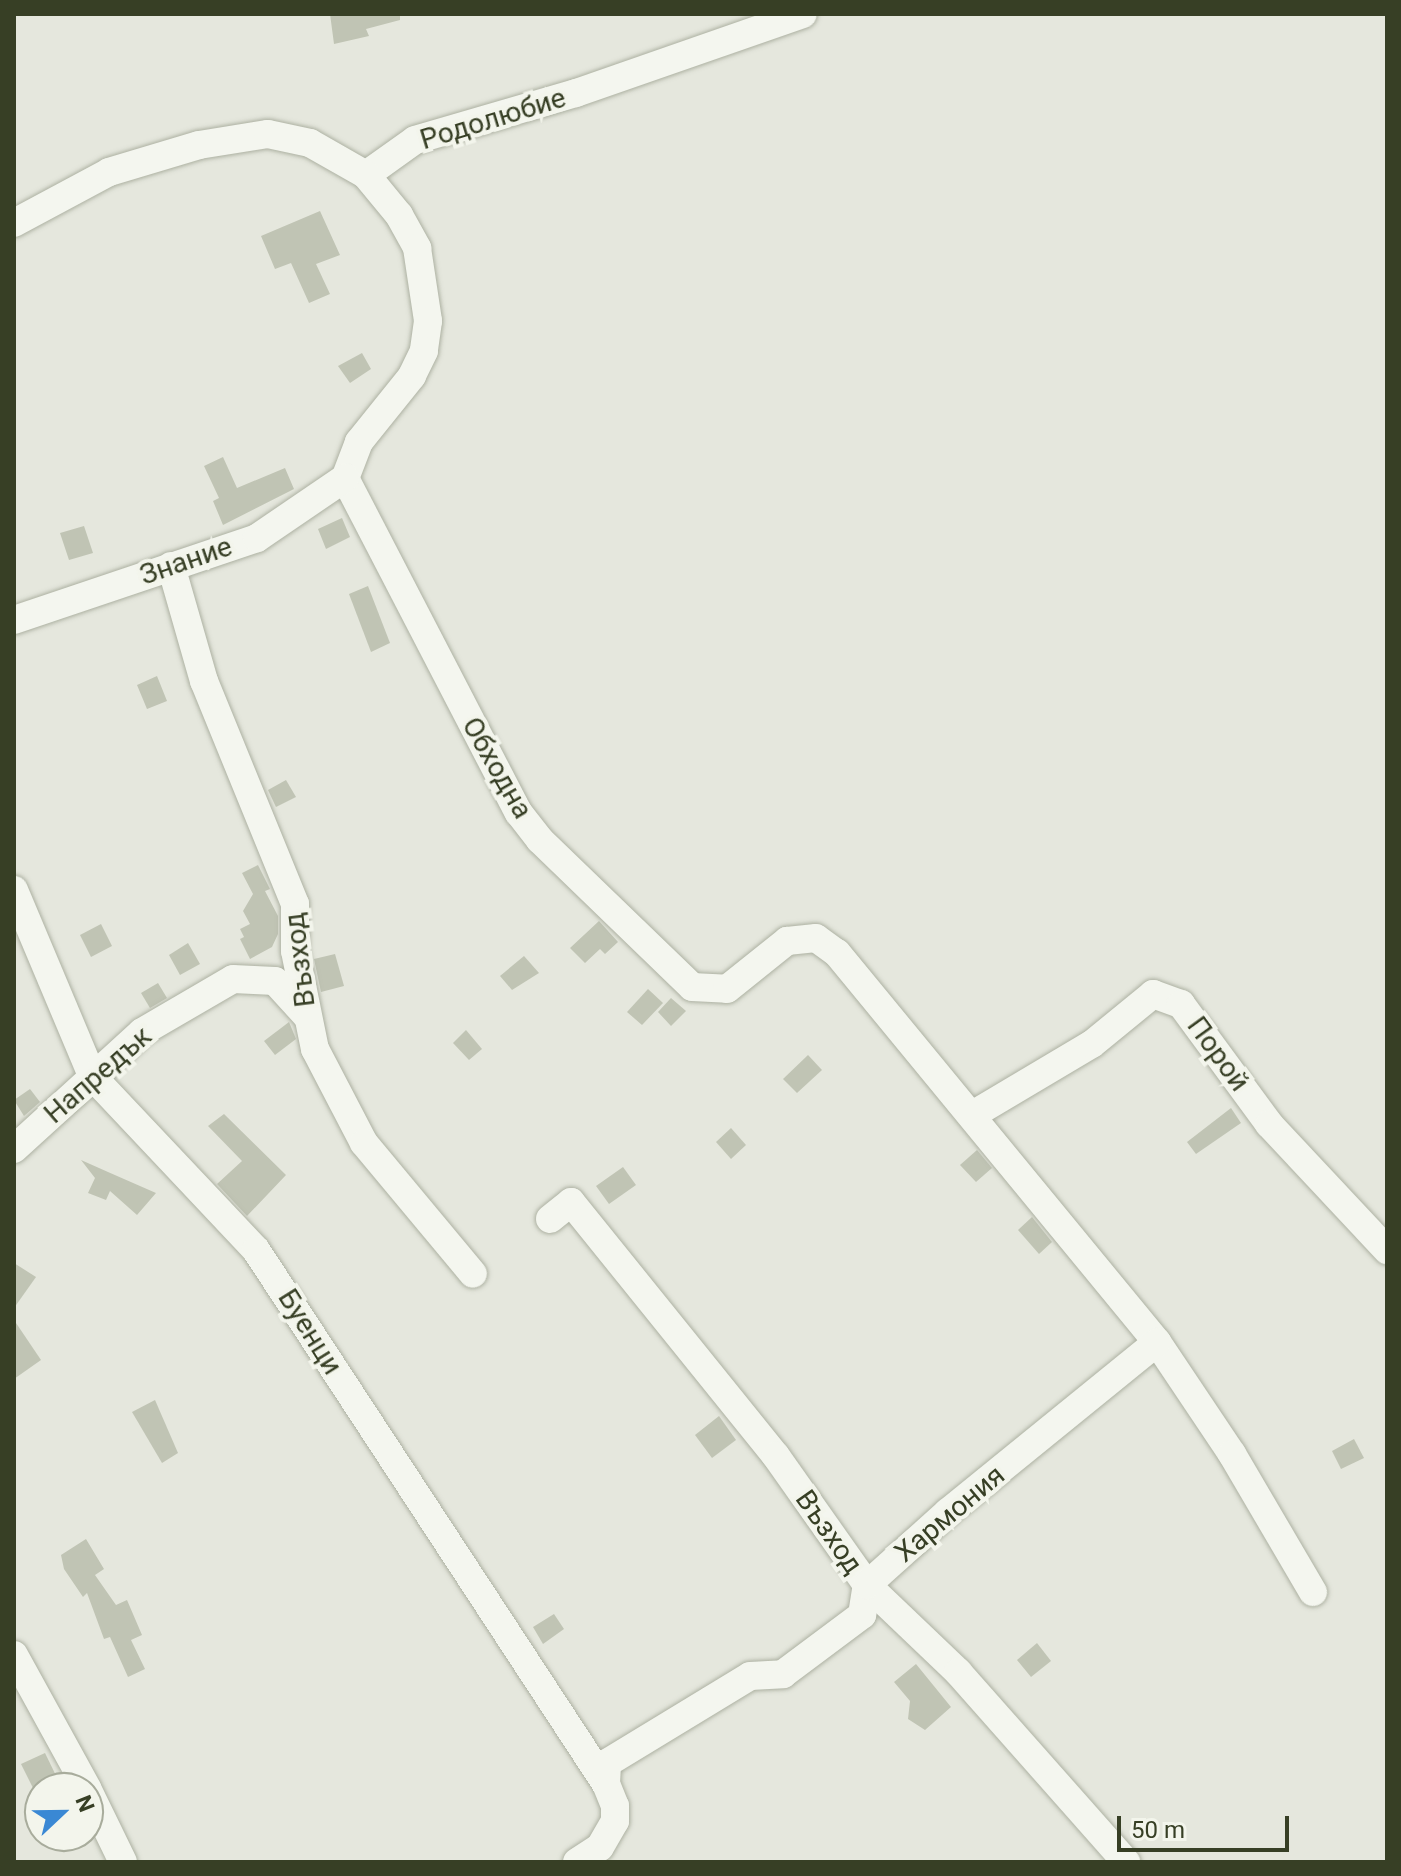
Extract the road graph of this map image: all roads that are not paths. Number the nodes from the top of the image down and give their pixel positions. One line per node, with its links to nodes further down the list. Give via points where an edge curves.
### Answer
1 (803, 14): 2 (street, Родолюбие, via 576,93 415,140)
2 (366, 175): 3 (street, via 310,143 268,134 199,145 109,172); 4 (street, via 399,215 417,248 428,321 424,351 412,376 359,442)
3 (14, 223)
4 (345, 478): 5 (street, Знание, via 257,538); 10 (street, Обходна, via 408,592 466,716 540,840 692,987 727,989 787,941 816,938 837,953 910,1047)
5 (171, 566): 6 (street, Знание); 8 (street, Възход, via 204,681 295,904 295,951)
6 (14, 620)
7 (14, 890): 9 (street, Буенци)
8 (306, 1015): 9 (street, Напредък, via 275,981 233,979 142,1032); 14 (street, Възход, via 322,1067 364,1143)
9 (92, 1076): 11 (street, Напредък); 20 (street, Буенци, via 256,1250)
10 (974, 1114): 13 (street, Порой, via 1092,1044 1153,994 1181,1004 1269,1124); 15 (street)
11 (14, 1149)
12 (550, 1219): 16 (street, Възход, via 571,1202 776,1456)
13 (1387, 1250)
14 (473, 1274)
15 (1157, 1342): 16 (street, Хармония); 17 (street, via 1232,1454)
16 (867, 1585): 20 (street, Хармония, via 862,1615 783,1674 750,1676 621,1751 607,1763); 24 (street, Възход, via 958,1672)
17 (1313, 1592)
18 (14, 1655): 19 (street)
19 (79, 1772)
20 (606, 1784): 23 (street, via 615,1806 611,1834)
21 (104, 1822): 22 (street)
22 (123, 1862)
23 (577, 1862)
24 (1126, 1862)

